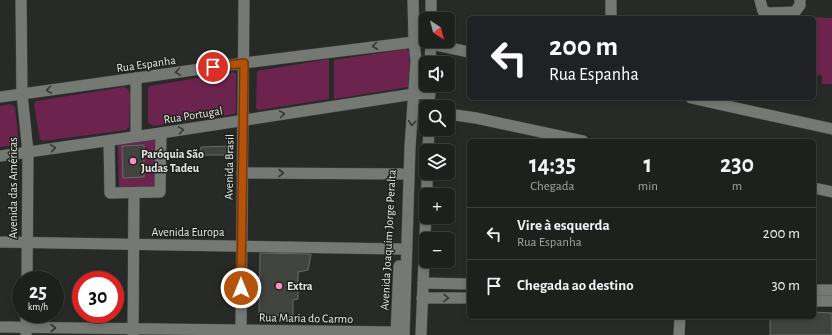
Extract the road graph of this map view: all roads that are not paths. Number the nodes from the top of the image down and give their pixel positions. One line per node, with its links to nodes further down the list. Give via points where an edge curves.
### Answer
1 (21, 0): 16 (street, Avenida das Américas)
2 (244, 0): 13 (street, Avenida Brasil)
3 (413, 0): 10 (street, Avenida Joaquim Jorge Peralta)
4 (431, 0): 8 (street)
5 (611, 0): 9 (street)
6 (760, 0): 7 (street, via 763,11 769,13 795,12)
7 (800, 0)
8 (431, 12)
9 (611, 16)
10 (414, 42): 13 (street, Rua Espanha, one-way to 13); 17 (street, Avenida Joaquim Jorge Peralta)
11 (452, 48): 12 (street)
12 (467, 52)
13 (244, 63): 14 (street, Rua Espanha, one-way to 14); 21 (street, Avenida Brasil)
14 (136, 78): 16 (street, Rua Espanha, one-way to 16); 24 (street)
15 (420, 92): 17 (street, Rua Portugal)
16 (22, 94): 18 (street, Rua Espanha); 27 (street, Avenida das Américas)
17 (414, 94): 21 (street, Rua Portugal, one-way to 17); 30 (street, Avenida Joaquim Jorge Peralta, one-way to 30)
18 (0, 97)
19 (700, 100): 22 (street)
20 (455, 115): 25 (street)
21 (243, 120): 23 (street, Rua Portugal, one-way to 21); 29 (street, Avenida Brasil)
22 (832, 129)
23 (161, 133): 24 (street, Rua Portugal); 33 (street, via 160,192)
24 (136, 136): 26 (street, Rua Portugal)
25 (574, 139)
26 (109, 141): 27 (street, Rua Portugal, one-way to 26); 33 (street, via 110,193)
27 (28, 152): 28 (street, Rua Portugal); 36 (street, Avenida das Américas)
28 (0, 156)
29 (242, 173): 30 (street, one-way to 30); 37 (street, Avenida Brasil)
30 (406, 174): 39 (street, Avenida Joaquim Jorge Peralta); 54 (street, Avenida Joaquim Jorge Peralta)
31 (816, 188): 32 (street)
32 (832, 192)
33 (134, 193): 38 (street)
34 (425, 224): 41 (street)
35 (0, 242): 36 (street, Avenida Europa)
36 (27, 243): 38 (street, Avenida Europa); 40 (street, Avenida das Américas)
37 (242, 245): 38 (street, Avenida Europa); 39 (street, Avenida Europa); 53 (street, Avenida Brasil)
38 (135, 246): 52 (street)
39 (400, 249): 54 (street, Avenida Joaquim Jorge Peralta)
40 (26, 271)
41 (423, 283): 42 (street); 45 (street)
42 (467, 284)
43 (816, 290): 44 (street)
44 (832, 290)
45 (422, 298): 46 (street, one-way to 46); 55 (street)
46 (467, 298)
47 (816, 301): 48 (street)
48 (832, 301)
49 (680, 319): 56 (street)
50 (0, 327): 51 (street, Rua Maria do Carmo)
51 (26, 331): 52 (street, Rua Maria do Carmo, one-way to 52)
52 (133, 332): 53 (street, Rua Maria do Carmo)
53 (241, 332): 54 (street, Rua Maria do Carmo)
54 (399, 334)
55 (421, 335)
56 (679, 335)

